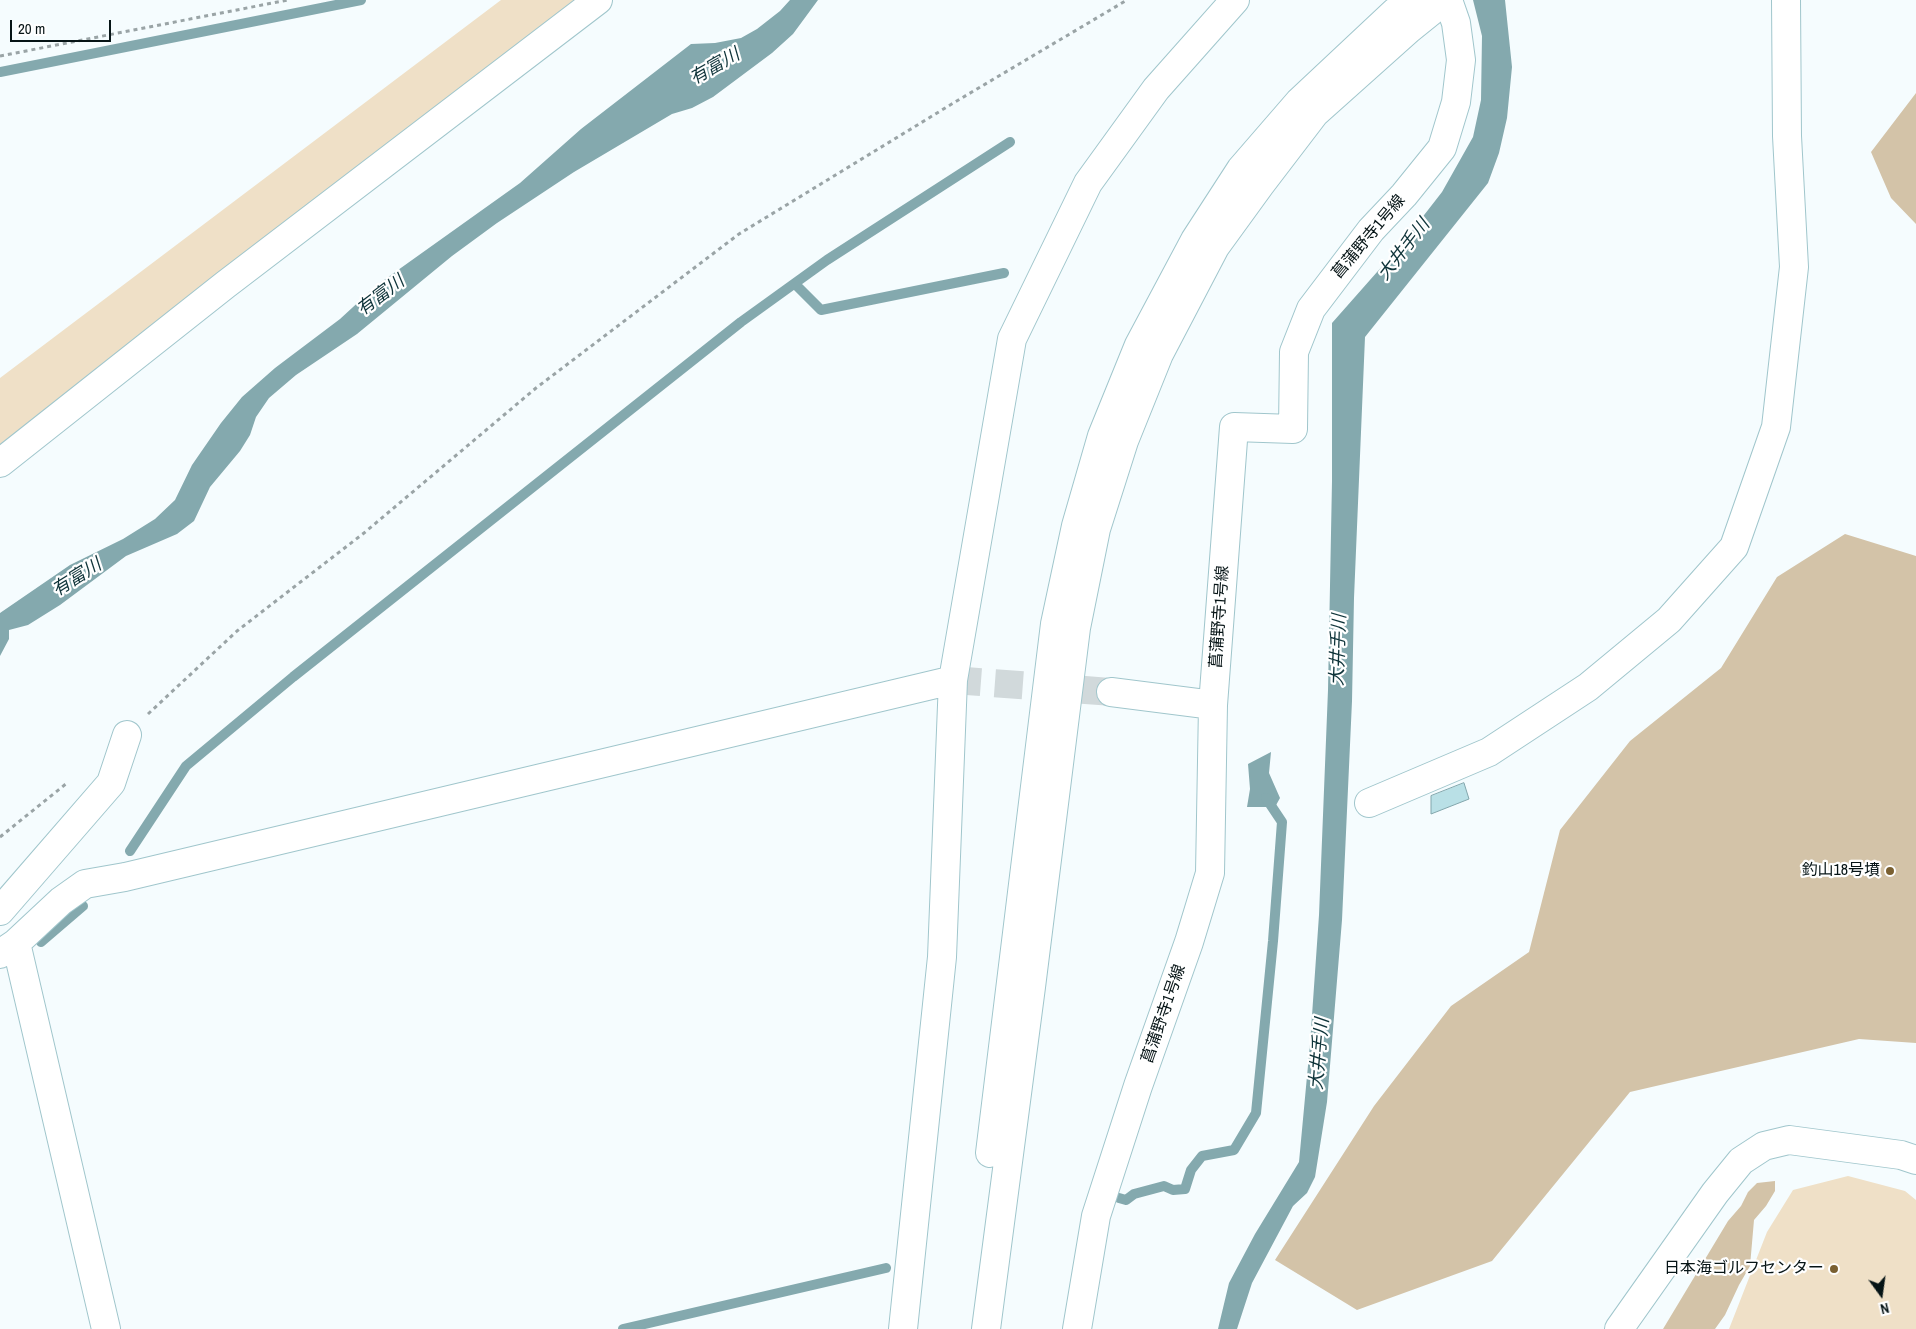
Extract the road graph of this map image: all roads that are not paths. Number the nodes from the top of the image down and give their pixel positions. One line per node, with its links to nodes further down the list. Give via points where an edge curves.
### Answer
1 (598, 0): 6 (main road, via 225,285)
2 (1235, 0): 7 (main road, via 1156,89 1088,183 1012,339)
3 (1446, 0): 5 (main road); 9 (main road, 菖蒲野寺1号線, via 1456,23 1461,60 1456,102 1442,148 1370,230 1311,310 1294,352 1293,429 1234,426)
4 (1786, 0): 11 (main road, via 1787,136 1794,267 1776,427 1734,547 1669,620 1588,687 1489,752)
5 (1405, 14): 17 (main road, via 1299,102 1241,169 1195,240 1140,345 1102,436 1076,526 1055,624); 18 (main road, via 1316,113 1215,247 1159,354 1121,450 1096,530 1076,628)
6 (0, 464)
7 (953, 680): 13 (main road, via 85,884); 16 (main road, via 942,957)
8 (1111, 692): 9 (main road)
9 (1213, 705): 19 (main road, 菖蒲野寺1号線, via 1210,873 1096,1216)
10 (127, 735): 12 (main road, via 111,783)
11 (1368, 803)
12 (0, 911)
13 (8, 949): 15 (main road)
14 (1916, 1160): 20 (main road, via 1901,1155 1790,1140 1764,1146 1742,1161 1715,1193)
15 (106, 1329)
16 (903, 1329)
17 (967, 1329)
18 (986, 1329)
19 (1077, 1329)
20 (1619, 1329)

